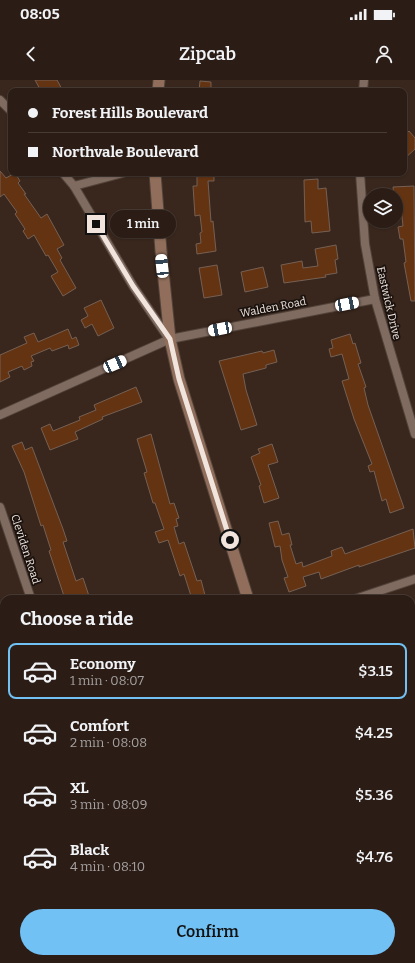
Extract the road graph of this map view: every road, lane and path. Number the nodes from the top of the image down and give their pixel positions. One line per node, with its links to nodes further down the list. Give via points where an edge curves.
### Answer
1 (0, 100): 2 (street)
2 (8, 108)
3 (66, 176): 7 (street)
4 (112, 176): 7 (street)
5 (155, 176): 9 (street)
6 (360, 176): 8 (street, Eastwick Drive, via 366,244)
7 (74, 186): 9 (street, via 133,286)
8 (375, 299): 9 (street, Walden Road); 11 (street, Eastwick Drive)
9 (170, 339): 10 (street, Walden Road); 15 (street, via 179,379)
10 (0, 415)
11 (415, 434)
12 (0, 507): 14 (street, Cleviden Road)
13 (415, 579): 16 (street)
14 (30, 595)
15 (247, 595)
16 (367, 595)

